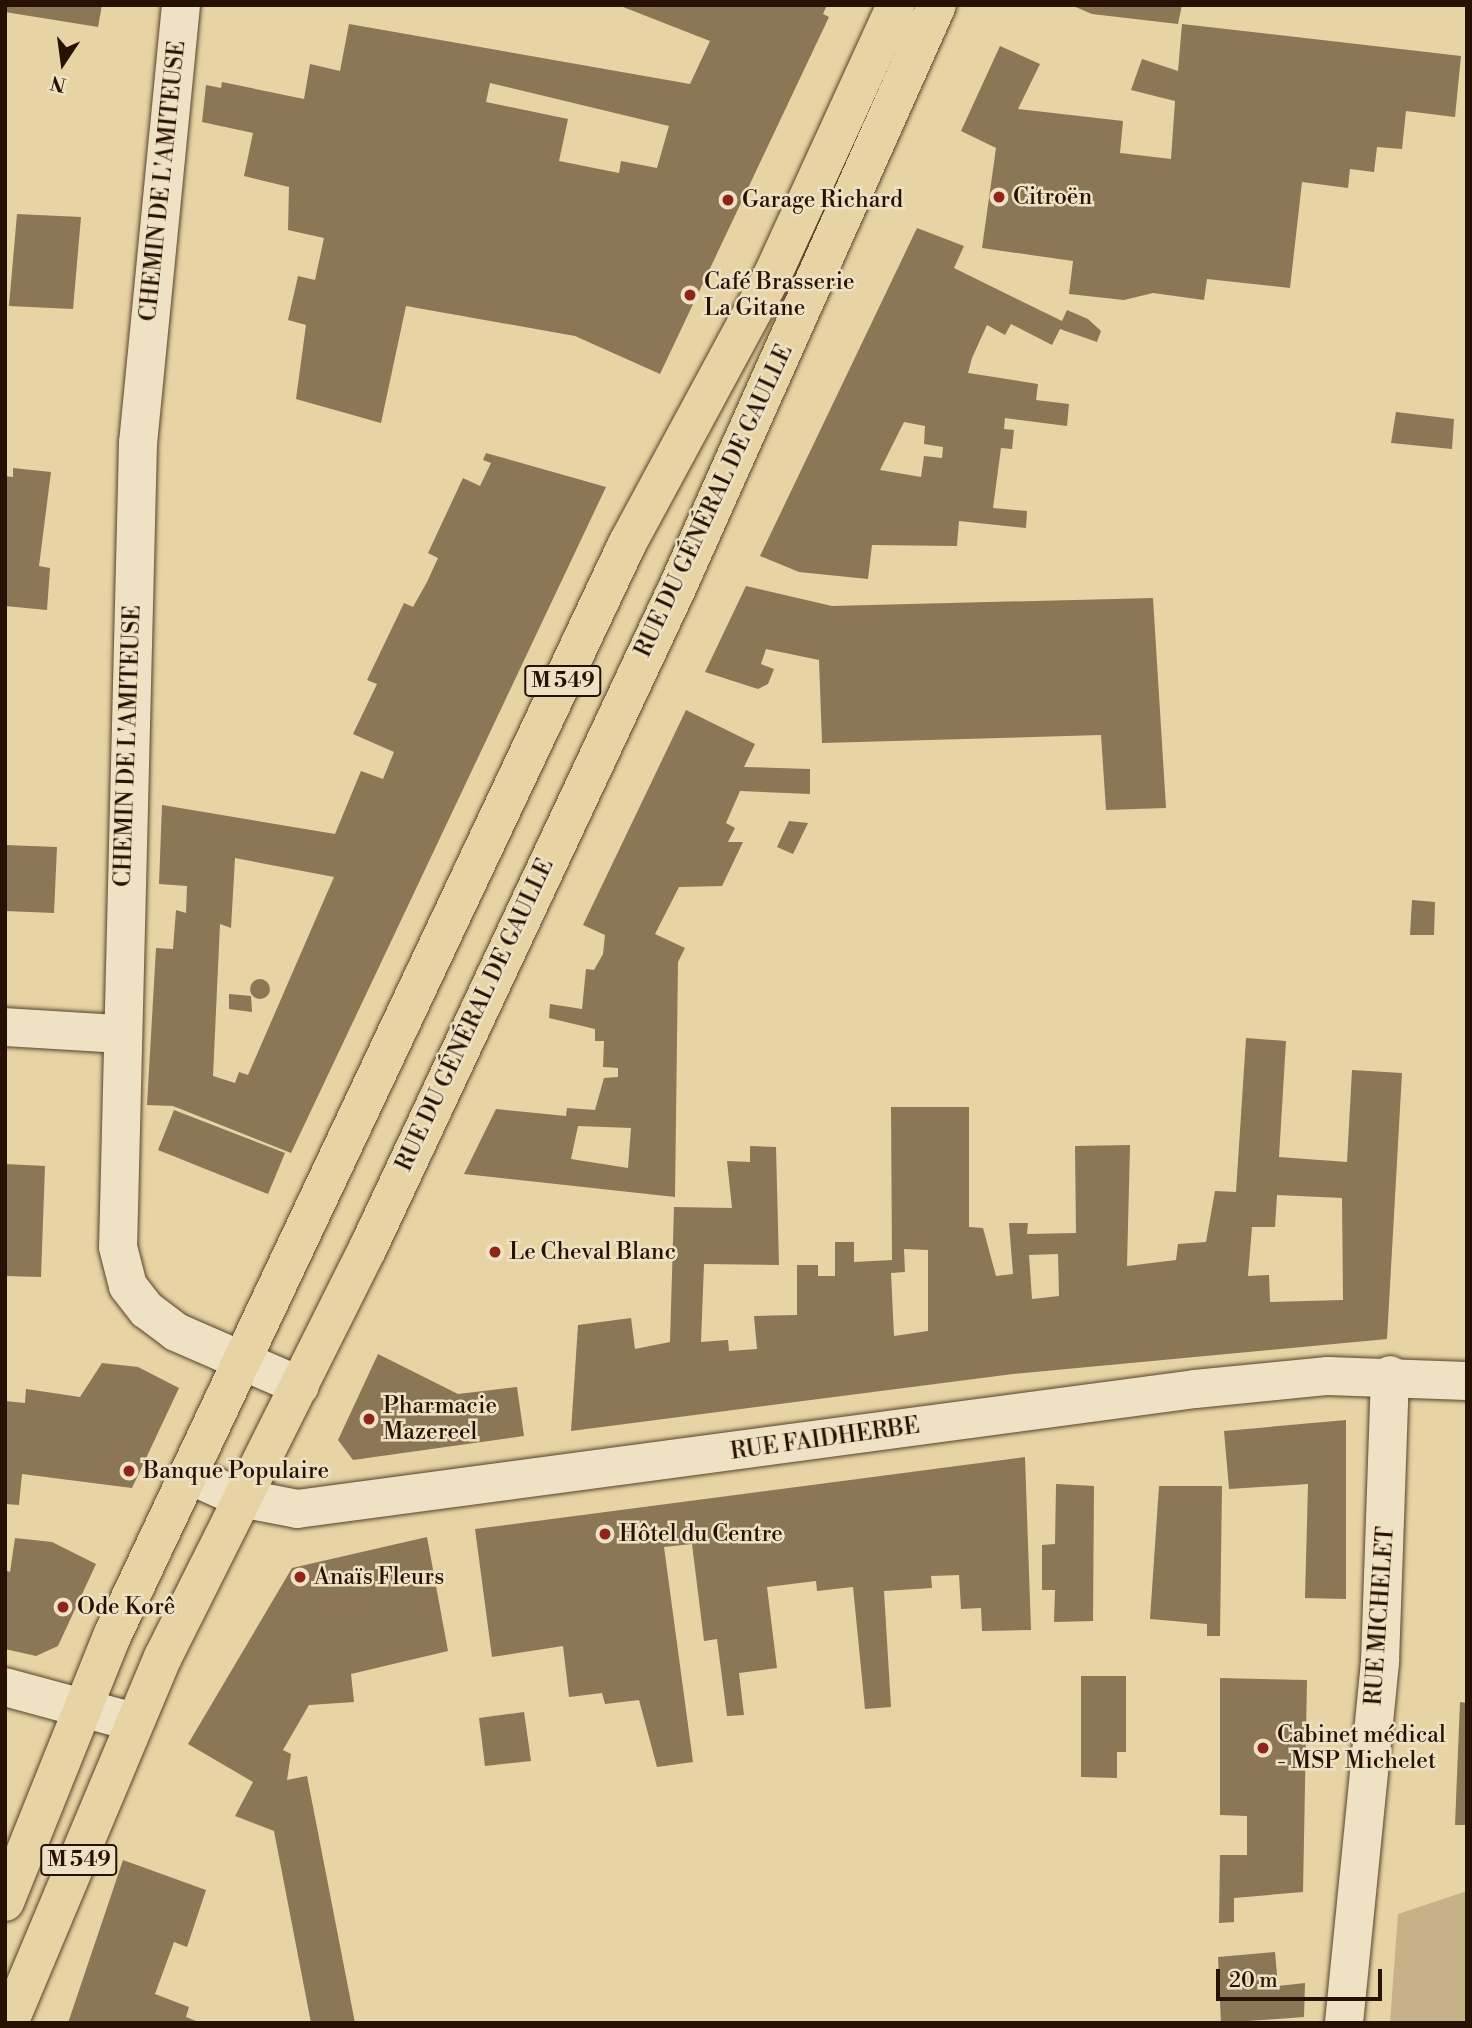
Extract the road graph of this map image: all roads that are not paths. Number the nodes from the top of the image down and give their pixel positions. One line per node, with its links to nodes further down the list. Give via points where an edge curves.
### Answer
1 (181, 5): 5 (street, CHEMIN DE L'AMITEUSE, via 138,443)
2 (896, 5): 6 (main road, RUE DU GÉNÉRAL DE GAULLE / M 549, via 772,276 627,544)
3 (937, 5): 9 (main road, RUE DU GÉNÉRAL DE GAULLE / M 549, via 678,586)
4 (5, 1027): 5 (street)
5 (119, 1034): 6 (street, CHEMIN DE L'AMITEUSE, via 116,1194 128,1286 176,1332)
6 (243, 1363): 9 (street, CHEMIN DE L'AMITEUSE); 10 (main road, RUE DU GÉNÉRAL DE GAULLE / M 549)
7 (1390, 1376): 8 (street, RUE FAIDHERBE); 11 (street, RUE FAIDHERBE, via 1195,1389 297,1508); 17 (street, RUE MICHELET, via 1381,1649)
8 (1467, 1381)
9 (300, 1386): 11 (main road, RUE DU GÉNÉRAL DE GAULLE / M 549)
10 (189, 1475): 11 (street, RUE FAIDHERBE); 13 (main road, RUE DU GÉNÉRAL DE GAULLE / M 549)
11 (241, 1498): 14 (main road, RUE DU GÉNÉRAL DE GAULLE / M 549)
12 (5, 1687): 13 (street)
13 (80, 1707): 14 (street); 15 (main road, RUE DU GÉNÉRAL DE GAULLE / M 549)
14 (134, 1722): 16 (main road, RUE DU GÉNÉRAL DE GAULLE / M 549)
15 (5, 1902)
16 (9, 2023)
17 (1343, 2023)

